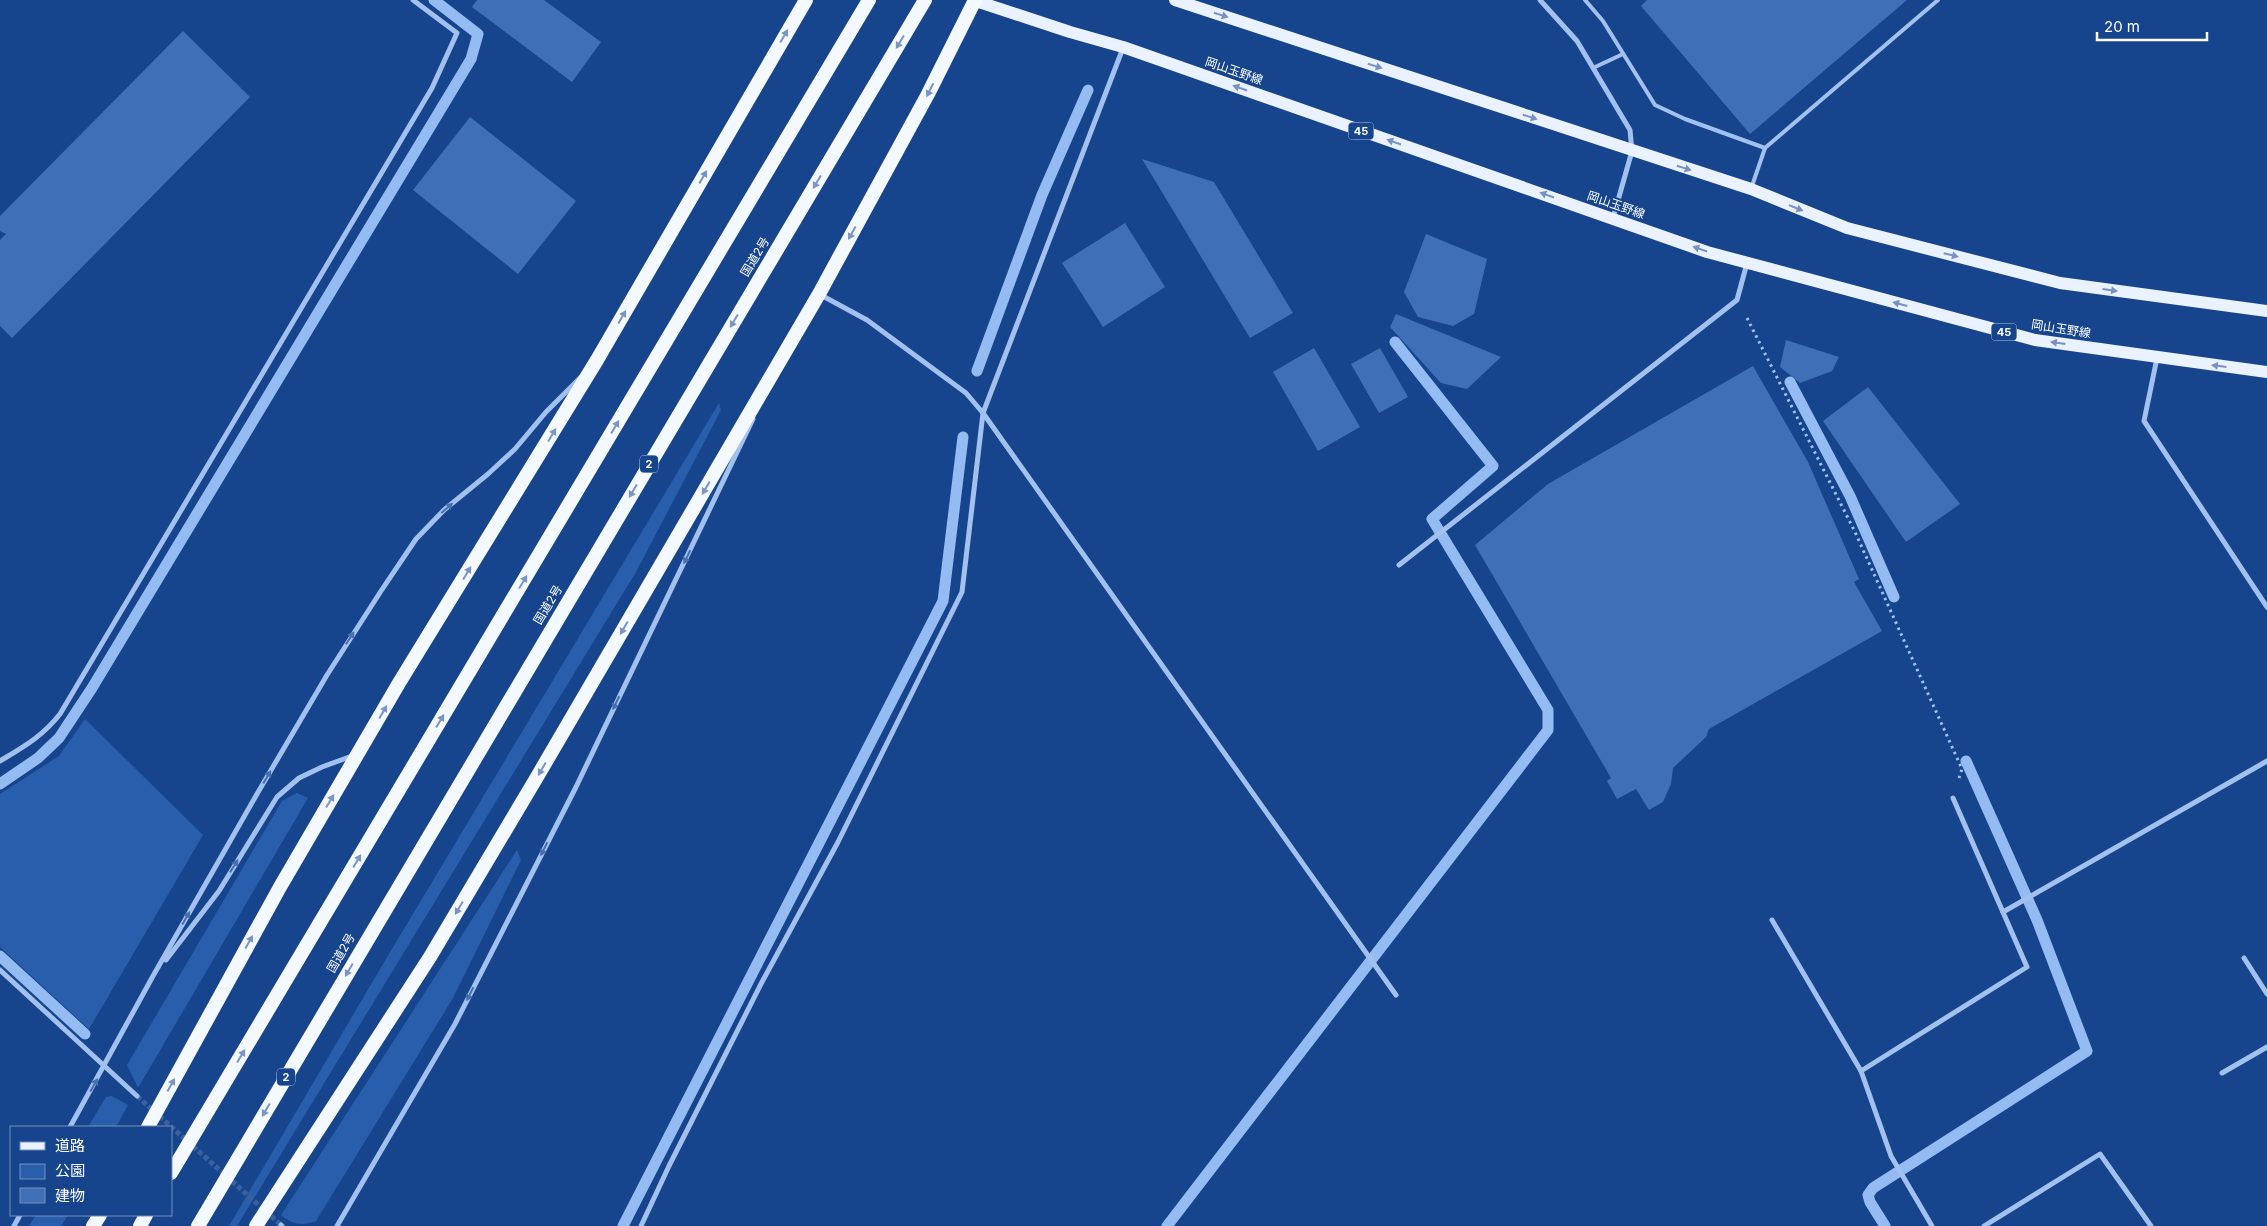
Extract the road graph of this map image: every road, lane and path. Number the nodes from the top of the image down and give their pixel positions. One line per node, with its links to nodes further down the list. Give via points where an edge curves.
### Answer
1 (413, 0): 29 (street, via 458,33 432,88 60,714 34,741)
2 (806, 0): 23 (highway, one-way to 2)
3 (869, 0): 46 (highway, one-way to 3)
4 (925, 0): 47 (highway, 国道2号 / 2, one-way to 47)
5 (974, 0): 10 (main road, 岡山玉野線 / 45); 18 (highway, one-way to 18, via 928,94)
6 (1175, 0): 14 (main road, one-way to 14)
7 (1540, 0): 12 (street, via 1577,41)
8 (1586, 0): 11 (lane)
9 (1938, 0): 13 (lane)
10 (1123, 47): 16 (main road, 岡山玉野線 / 45, one-way to 10); 25 (street)
11 (1623, 54): 12 (lane); 13 (lane, via 1655,105)
12 (1593, 68): 14 (street, via 1630,130)
13 (1765, 148): 15 (lane)
14 (1632, 152): 15 (main road, one-way to 15); 16 (street)
15 (1751, 189): 20 (main road, one-way to 20, via 1847,228 2060,283)
16 (1613, 219): 17 (main road, 岡山玉野線 / 45, one-way to 16)
17 (1747, 263): 19 (street); 22 (main road, 岡山玉野線 / 45, one-way to 17, via 2035,340)
18 (819, 294): 21 (highway); 25 (street, via 867,320 966,393)
19 (1737, 300): 26 (street); 31 (path, via 1855,532 1962,769)
20 (2267, 311)
21 (784, 356): 48 (highway, one-way to 48, via 430,958); 49 (street, one-way to 49, via 576,787 464,1007)
22 (2157, 358): 24 (main road, 岡山玉野線 / 45, one-way to 22); 27 (street, via 2144,421)
23 (598, 360): 28 (highway, one-way to 23); 36 (street, one-way to 23, via 327,675 416,539 444,510 515,449 546,412)
24 (2267, 372)
25 (983, 413): 38 (street); 50 (street, via 962,592 838,842 686,1131)
26 (1399, 565)
27 (2267, 607)
28 (358, 754): 36 (street, one-way to 28, via 219,891 277,796 299,778); 45 (highway, one-way to 28, via 280,887)
29 (0, 761)
30 (2267, 761): 32 (street)
31 (1953, 798): 32 (street)
32 (2003, 912): 41 (street, via 2027,967)
33 (1772, 920): 41 (street)
34 (2244, 958): 37 (street)
35 (0, 970): 40 (street)
36 (153, 976): 40 (street)
37 (2267, 994)
38 (1396, 995)
39 (2267, 1047): 42 (street)
40 (104, 1068): 43 (street); 44 (street, one-way to 40)
41 (1861, 1071): 51 (street, via 1891,1156)
42 (2222, 1073)
43 (137, 1096)
44 (71, 1126)
45 (149, 1126)
46 (172, 1171)
47 (198, 1226)
48 (256, 1226)
49 (337, 1226)
50 (641, 1226)
51 (1932, 1226)
52 (1984, 1226): 53 (street, via 2100,1154)
53 (2151, 1226)

